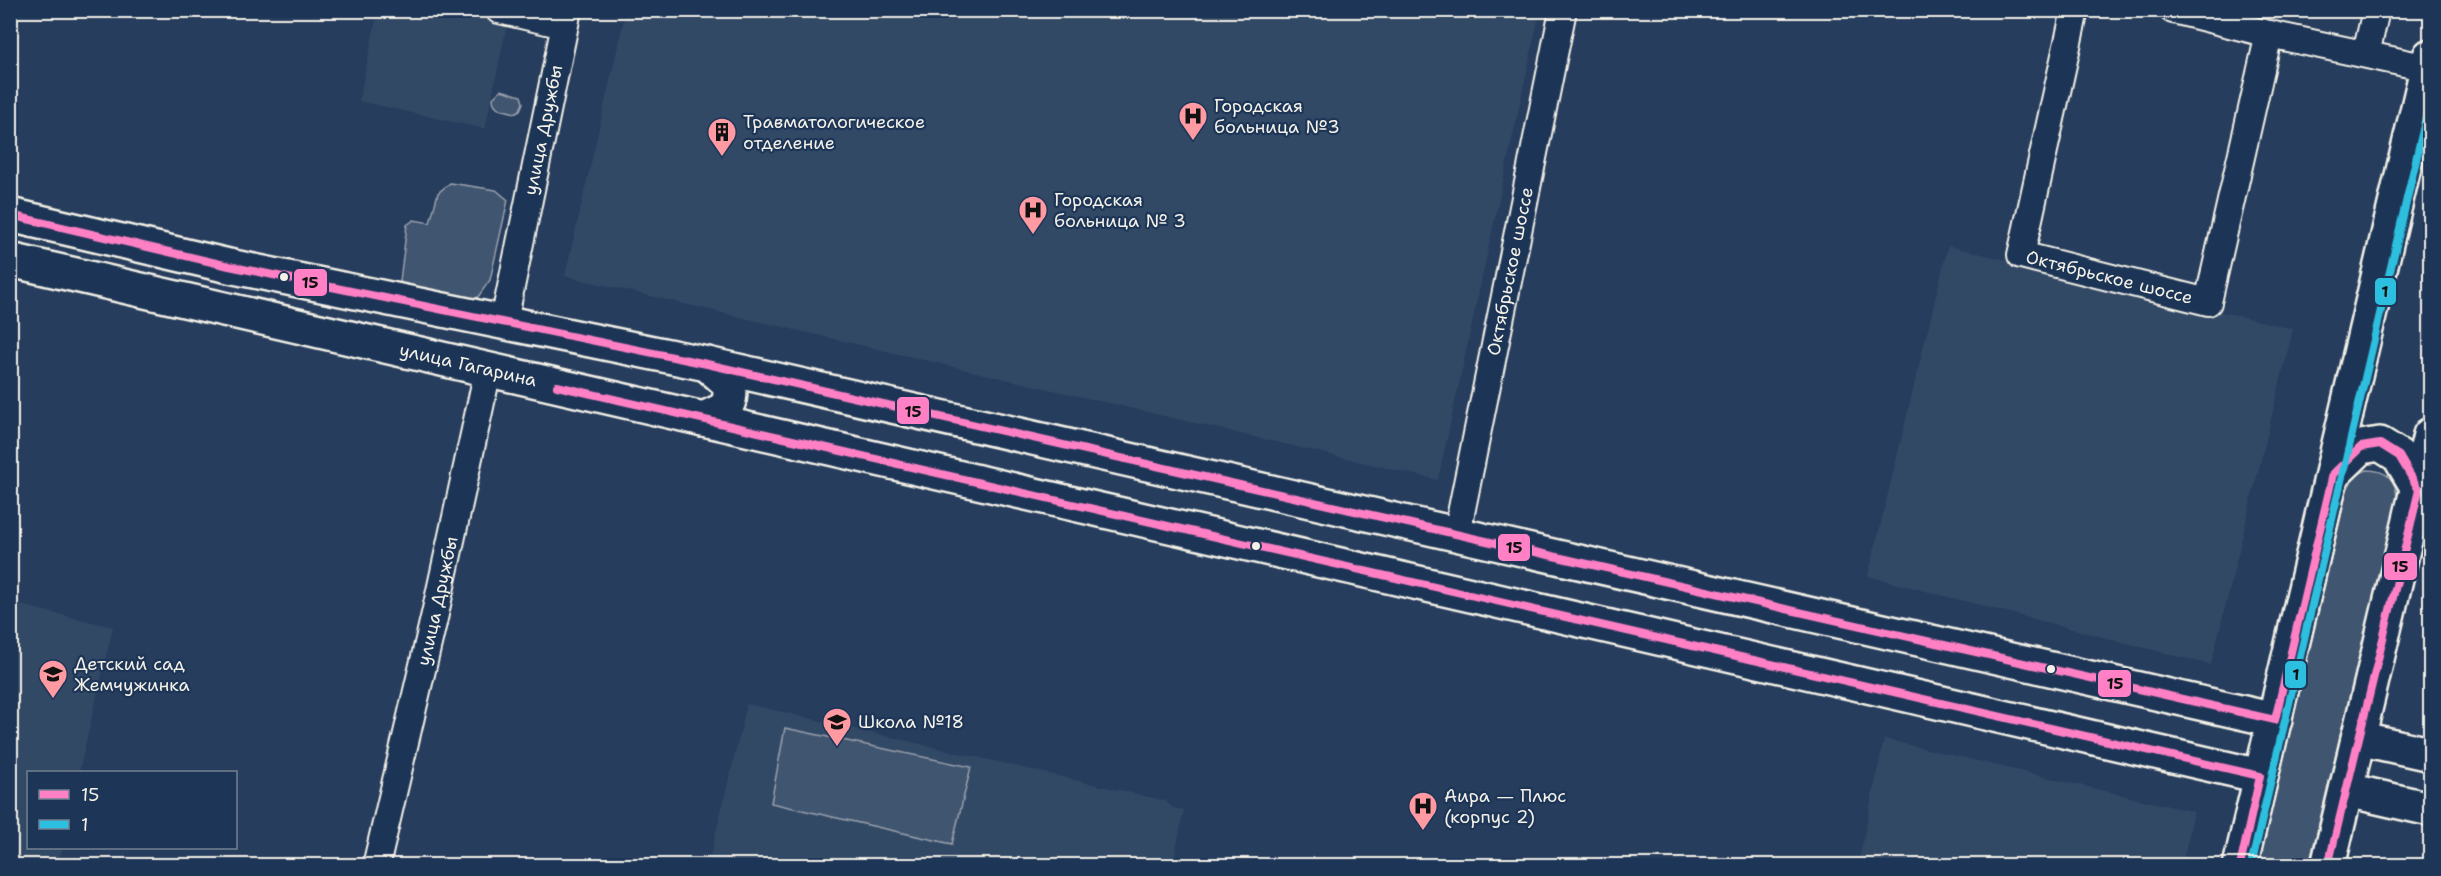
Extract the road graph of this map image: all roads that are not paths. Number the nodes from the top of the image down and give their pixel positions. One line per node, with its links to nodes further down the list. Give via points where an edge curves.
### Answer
1 (500, 10): 6 (street)
2 (1563, 10): 21 (street, Октябрьское шоссе)
3 (2074, 10): 7 (street, Октябрьское шоссе, via 2021,255 2208,302)
4 (2173, 10): 7 (street)
5 (2376, 10): 8 (street)
6 (566, 18): 14 (street, улица Дружбы)
7 (2269, 34): 8 (street)
8 (2366, 54): 9 (street)
9 (2429, 62): 19 (street)
10 (10, 215): 12 (street)
11 (10, 260): 13 (street, улица Гагарина)
12 (229, 266): 13 (street, via 203,274 200,295); 14 (street)
13 (212, 306): 16 (street, улица Гагарина)
14 (504, 321): 15 (street)
15 (707, 364): 17 (street, via 729,382 731,398 724,410); 21 (street)
16 (488, 370): 17 (street, улица Гагарина); 28 (street, улица Дружбы)
17 (703, 419): 25 (street, улица Гагарина)
18 (2430, 435): 20 (street)
19 (2333, 474): 20 (street, via 2361,447 2380,444 2399,456); 22 (street)
20 (2419, 490): 23 (street)
21 (1457, 533): 22 (street)
22 (2275, 720): 25 (street)
23 (2358, 738): 24 (street); 26 (street)
24 (2430, 754)
25 (2259, 776): 29 (street)
26 (2346, 790): 27 (street); 30 (street)
27 (2430, 809)
28 (376, 866)
29 (2240, 866)
30 (2328, 866)

